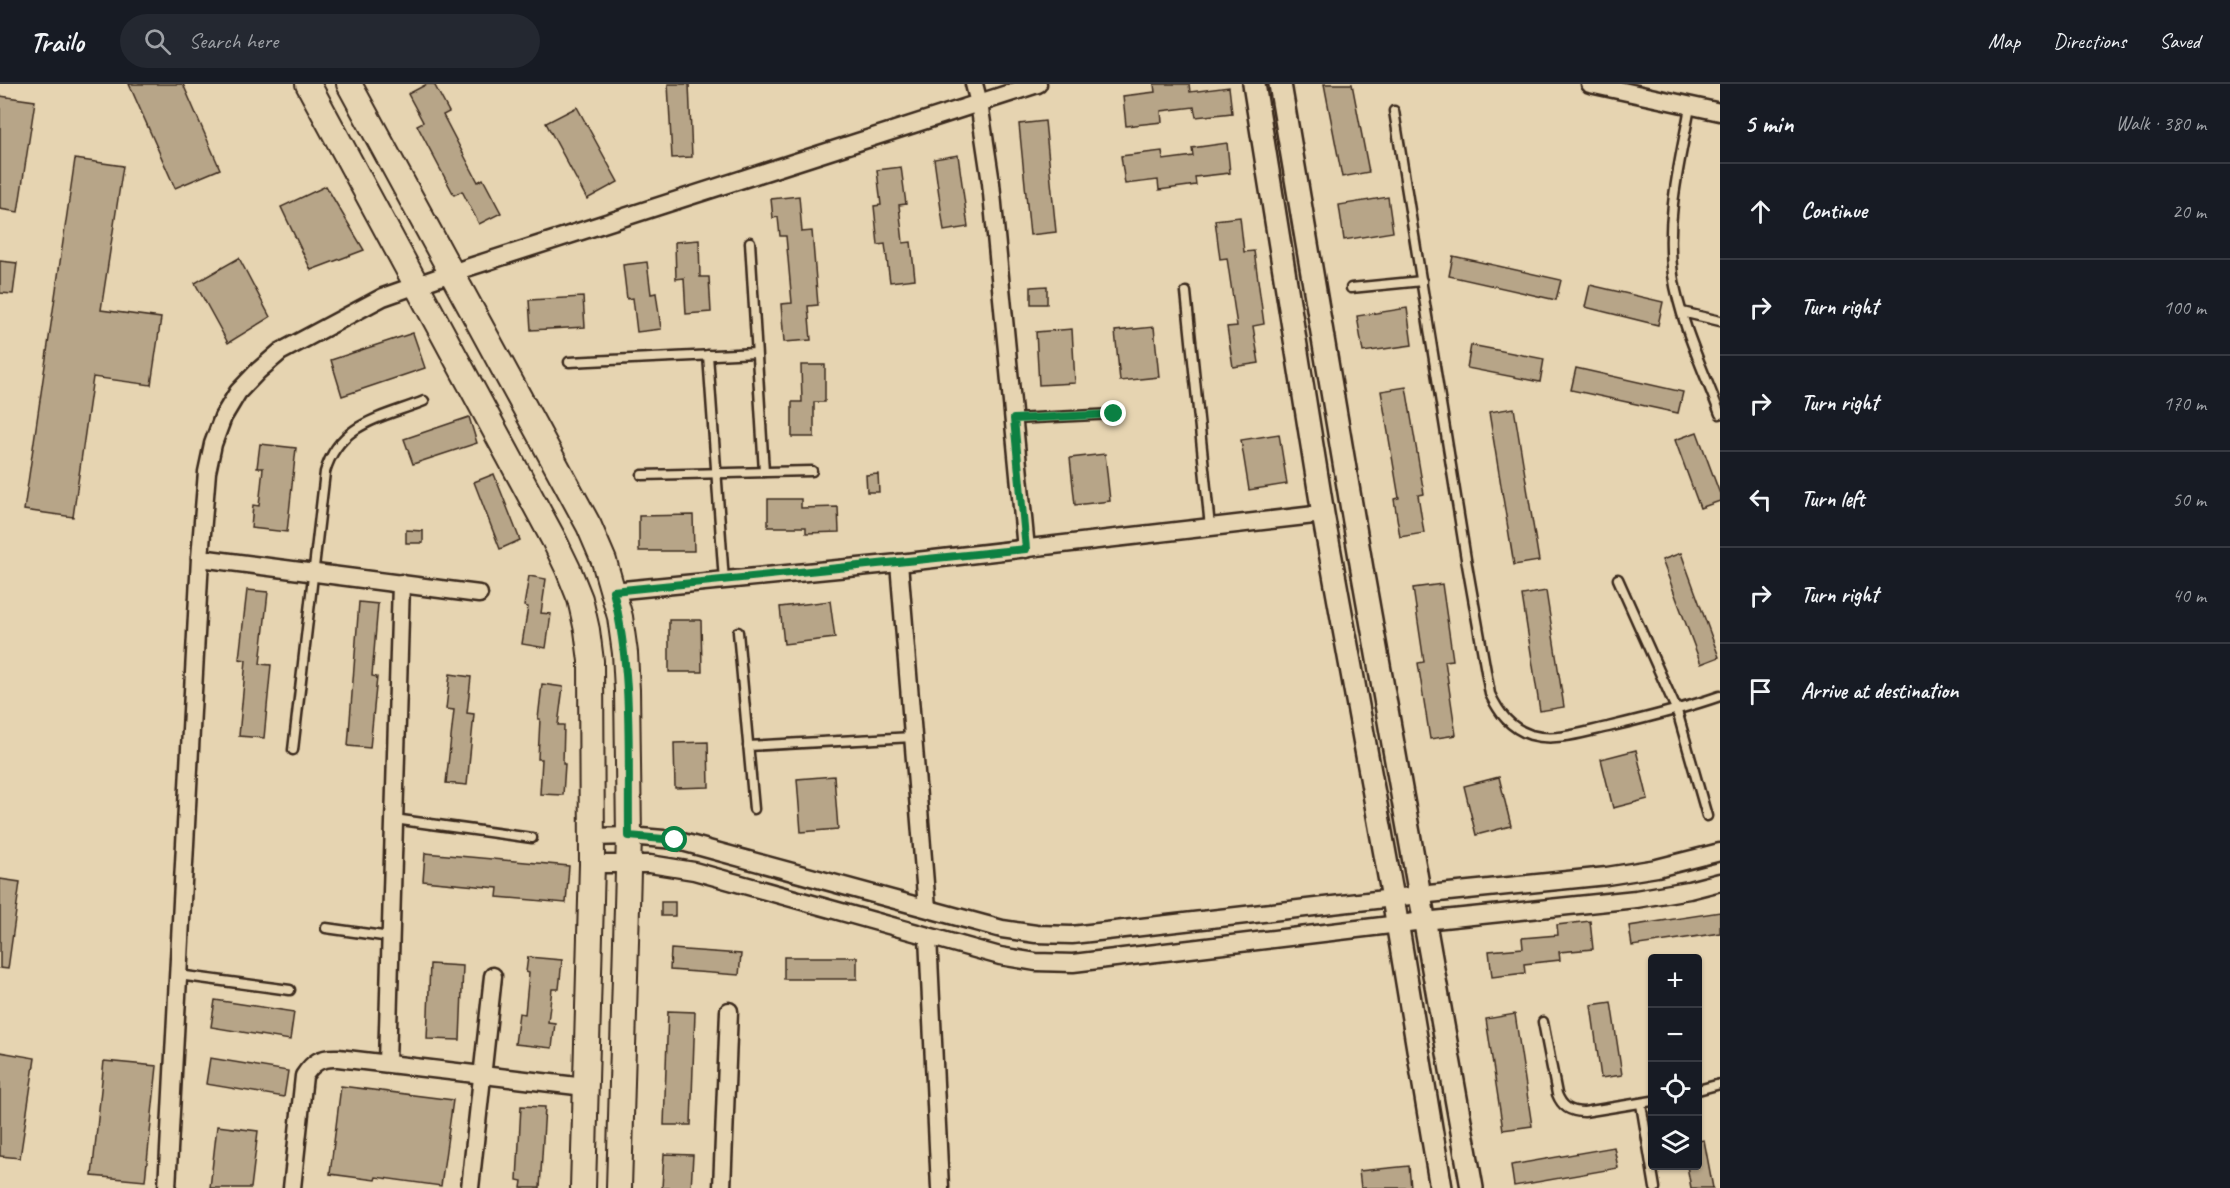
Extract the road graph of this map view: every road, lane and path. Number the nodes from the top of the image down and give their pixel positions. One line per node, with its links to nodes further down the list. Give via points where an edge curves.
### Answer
1 (308, 84): 15 (main road)
2 (349, 84): 13 (main road)
3 (974, 84): 8 (street)
4 (1038, 84): 8 (street)
5 (1254, 84): 31 (street)
6 (1280, 84): 58 (street)
7 (1590, 84): 9 (street)
8 (979, 103): 13 (street); 26 (street, via 991,183)
9 (1690, 107): 11 (street); 18 (lane, via 1671,229 1673,276)
10 (1394, 111): 14 (lane)
11 (1720, 112)
12 (750, 242): 20 (lane)
13 (451, 273): 15 (street); 40 (main road, via 589,526)
14 (1422, 281): 16 (lane); 44 (lane, via 1484,660 1490,694 1498,712 1512,726 1530,735 1550,738)
15 (417, 284): 34 (street, via 383,297 280,352 238,392 213,444); 52 (main road, via 554,540 579,599 591,661)
16 (1351, 288)
17 (1186, 292): 32 (lane)
18 (1682, 312): 19 (lane); 25 (lane)
19 (1720, 321)
20 (756, 353): 21 (lane); 28 (lane)
21 (708, 355): 22 (lane); 29 (lane)
22 (569, 362)
23 (424, 401): 36 (lane, via 360,426 337,444 325,472)
24 (1114, 414): 26 (lane)
25 (1720, 414)
26 (1014, 419): 33 (street)
27 (812, 471): 28 (lane)
28 (764, 472): 29 (lane)
29 (717, 473): 30 (lane); 38 (lane)
30 (642, 475)
31 (1323, 514): 32 (street); 59 (street)
32 (1210, 527): 33 (street)
33 (1026, 549): 35 (street)
34 (200, 558): 36 (street); 66 (street)
35 (899, 563): 38 (street); 45 (street)
36 (313, 572): 39 (street); 47 (lane)
37 (1618, 579): 44 (lane)
38 (724, 581): 40 (street)
39 (401, 583): 41 (street); 50 (street)
40 (613, 591): 51 (main road, via 625,662)
41 (479, 594)
42 (738, 632): 46 (lane)
43 (1720, 696): 44 (lane)
44 (1677, 711): 49 (lane)
45 (913, 737): 46 (lane); 60 (street)
46 (748, 746): 48 (lane)
47 (293, 750)
48 (754, 809)
49 (1707, 816)
50 (393, 819): 53 (lane); 64 (street)
51 (629, 836): 52 (street); 55 (main road); 60 (street, via 697,845)
52 (592, 837): 56 (main road)
53 (532, 838)
54 (1720, 852): 58 (street, via 1616,875)
55 (628, 863): 56 (street); 65 (street, via 694,871); 82 (main road)
56 (592, 864): 74 (main road)
57 (1720, 882): 61 (street, via 1636,899)
58 (1419, 895): 59 (street); 61 (street)
59 (1393, 898): 60 (street, via 1072,935 1002,929); 62 (street)
60 (927, 908)
61 (1424, 921): 62 (street); 86 (street)
62 (1397, 925): 65 (street, via 1073,963 1000,956); 85 (street)
63 (326, 928): 64 (lane)
64 (390, 937): 71 (street)
65 (928, 937): 84 (street)
66 (178, 975): 68 (lane); 78 (street)
67 (493, 976): 72 (street)
68 (290, 990)
69 (729, 1011): 83 (street)
70 (1543, 1022): 77 (lane, via 1557,1094 1567,1109 1584,1112)
71 (387, 1063): 72 (street); 79 (street, via 327,1058 310,1067 304,1076)
72 (482, 1075): 74 (street); 80 (street)
73 (1720, 1084): 75 (lane)
74 (585, 1087): 81 (main road)
75 (1702, 1089)
76 (1648, 1102): 77 (lane)
77 (1641, 1104): 87 (lane)
78 (168, 1188)
79 (292, 1188)
80 (470, 1188)
81 (583, 1188)
82 (619, 1188)
83 (722, 1188)
84 (940, 1188)
85 (1441, 1188)
86 (1472, 1188)
87 (1655, 1188)

